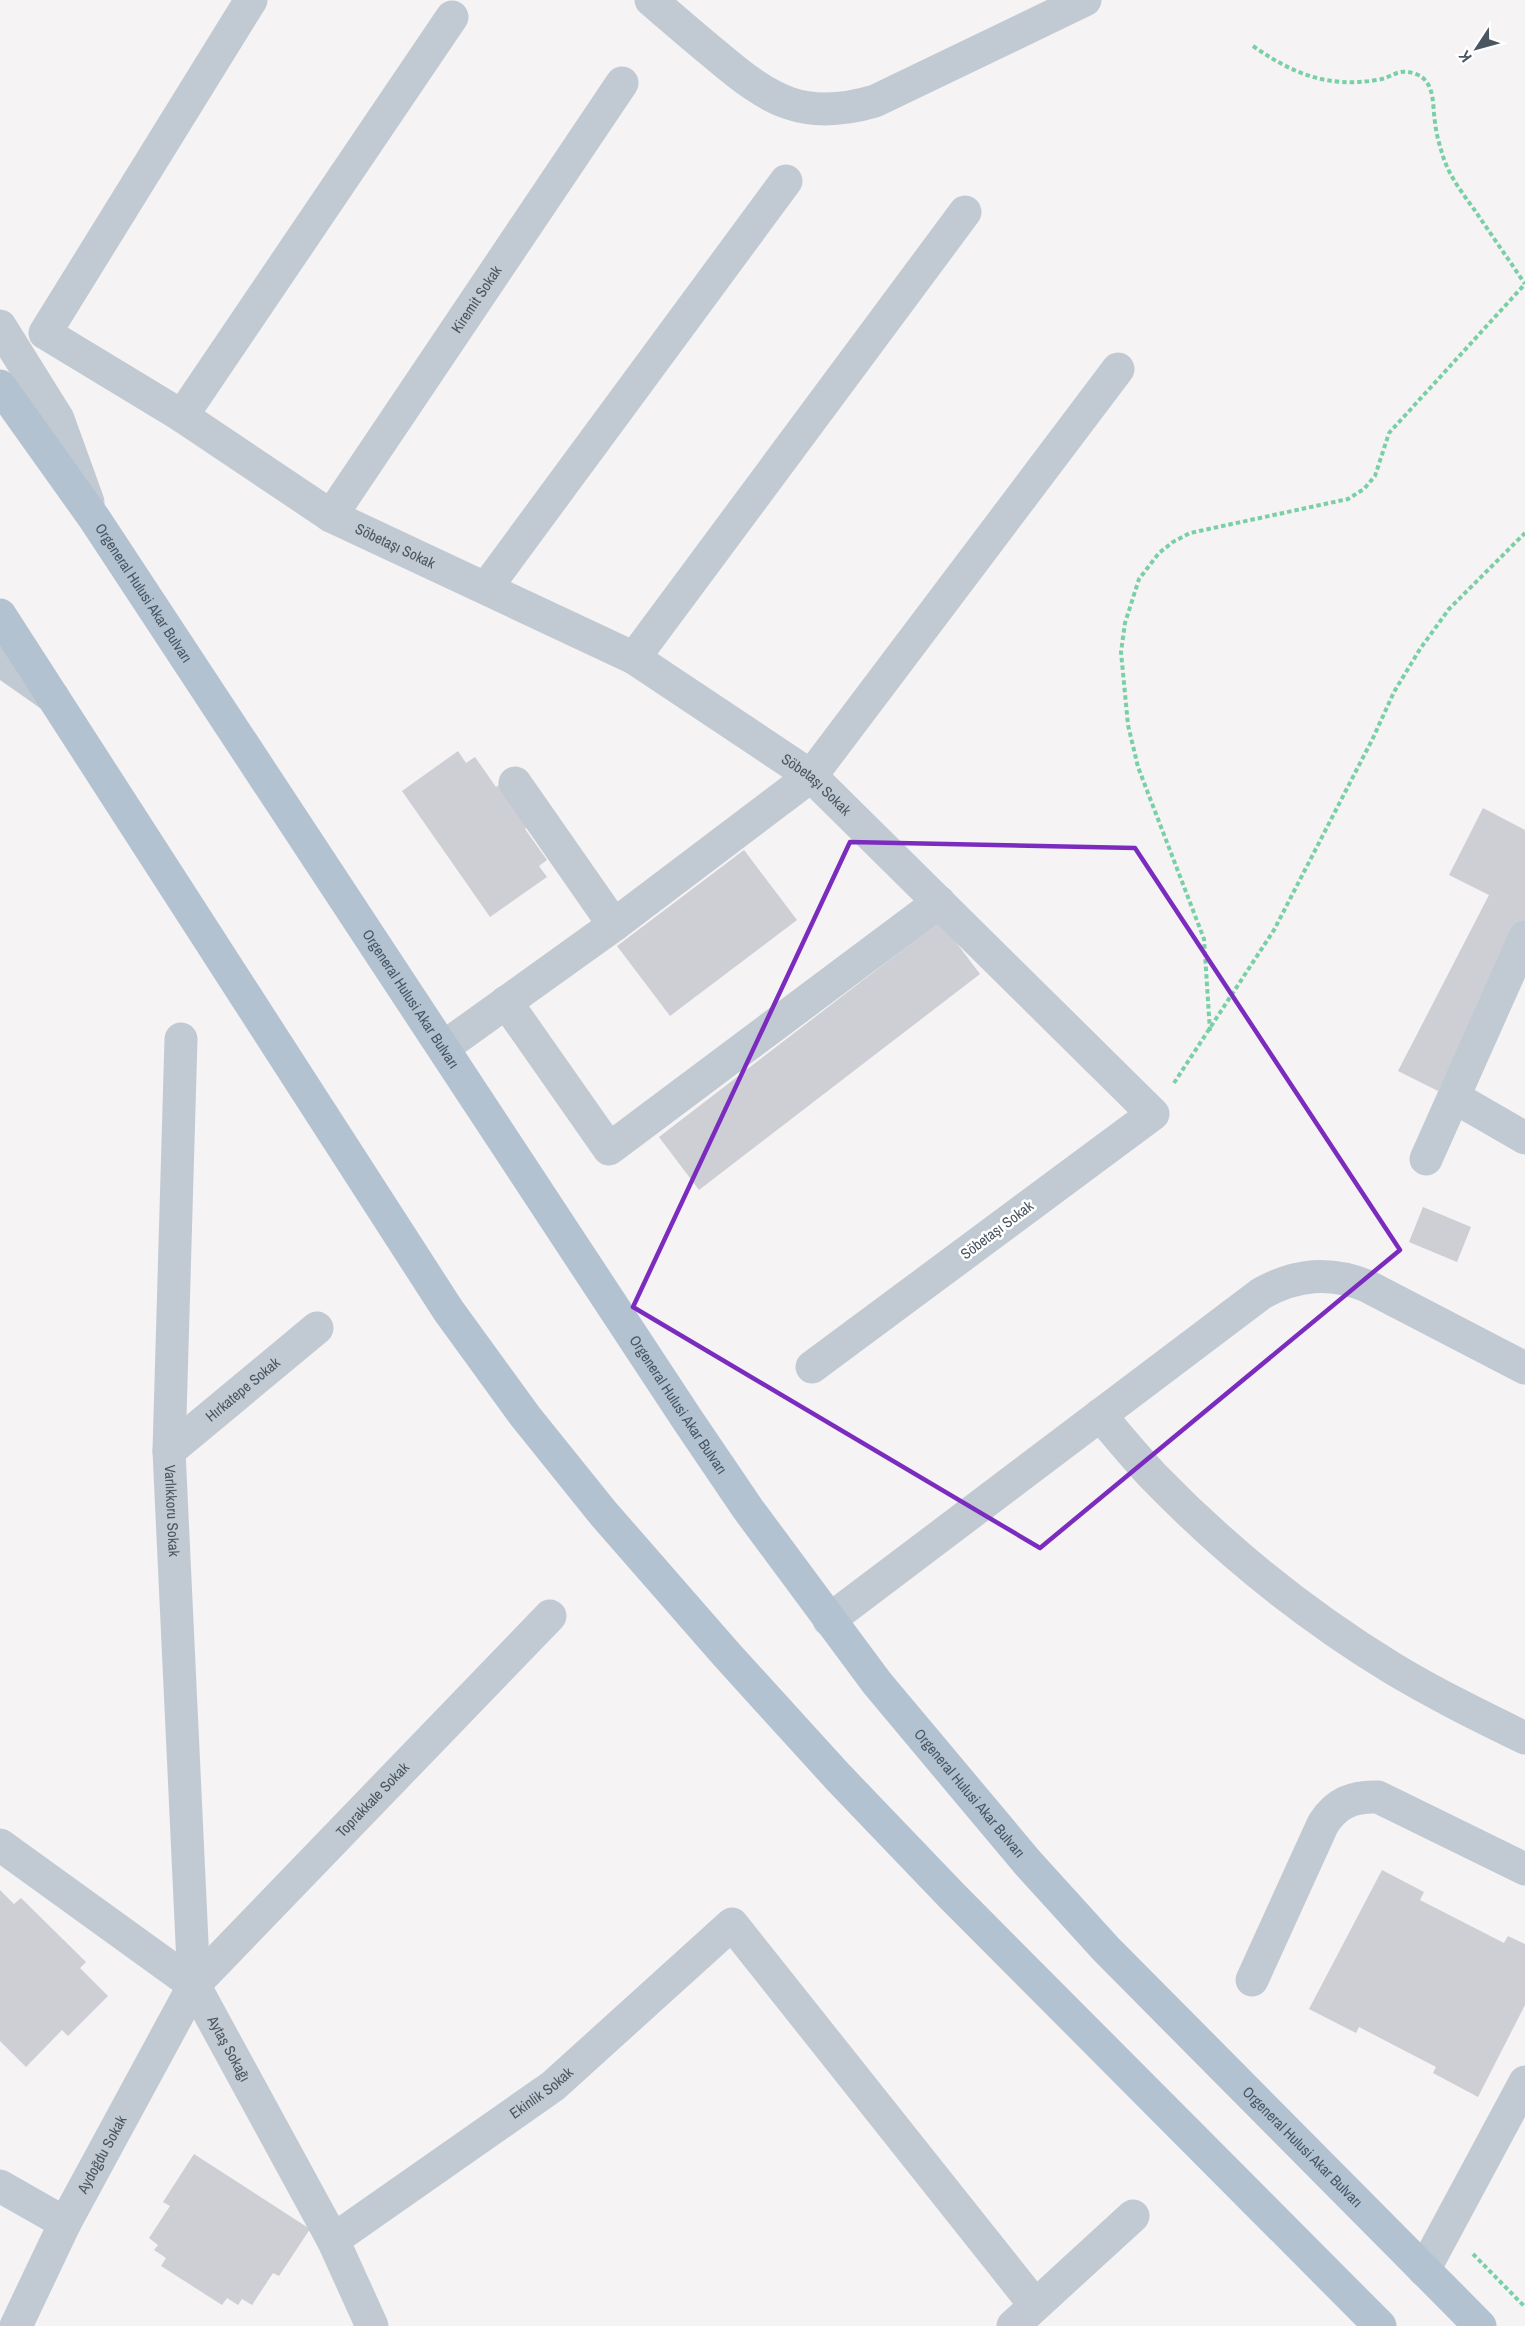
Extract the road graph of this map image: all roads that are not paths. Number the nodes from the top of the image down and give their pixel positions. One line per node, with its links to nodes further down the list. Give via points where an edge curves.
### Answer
1 (251, 0): 11 (street, Söbetaşı Sokak, via 45,333)
2 (651, 0): 3 (street, via 751,85 779,100 819,109 856,107 875,101)
3 (1085, 0)
4 (452, 17): 11 (street)
5 (622, 83): 12 (street, Kiremit Sokak)
6 (786, 181): 14 (street)
7 (965, 212): 16 (street)
8 (0, 326): 13 (street, via 58,419)
9 (1118, 369): 19 (street)
10 (0, 386): 13 (main road, Orgeneral Hulusi Akar Bulvarı)
11 (182, 416): 12 (street, Söbetaşı Sokak)
12 (331, 516): 14 (street, Söbetaşı Sokak)
13 (94, 518): 26 (main road, Orgeneral Hulusi Akar Bulvarı)
14 (486, 588): 16 (street, Söbetaşı Sokak)
15 (0, 615): 18 (main road)
16 (634, 658): 19 (street, Söbetaşı Sokak)
17 (0, 660): 18 (street)
18 (53, 697): 49 (main road, via 448,1310 525,1416 603,1513 735,1664 895,1837)
19 (811, 776): 21 (street, Söbetaşı Sokak); 22 (street)
20 (515, 783): 22 (street)
21 (939, 902): 24 (street, via 609,1149); 31 (street, Söbetaşı Sokak, via 1154,1114)
22 (615, 925): 24 (street)
23 (1525, 937): 27 (street)
24 (506, 1002): 26 (street)
25 (181, 1038): 34 (street, Varlıkkoru Sokak)
26 (444, 1047): 36 (main road, Orgeneral Hulusi Akar Bulvarı, via 693,1428)
27 (1454, 1097): 28 (street); 29 (street)
28 (1525, 1138)
29 (1426, 1159)
30 (317, 1329): 34 (street, Hırkatepe Sokak)
31 (812, 1367)
32 (1525, 1368): 33 (street, via 1367,1286 1351,1279 1316,1275 1278,1284 1262,1293)
33 (1100, 1415): 36 (street); 37 (street, via 1195,1517 1284,1593 1392,1668)
34 (169, 1451): 41 (street, Varlıkkoru Sokak)
35 (550, 1616): 41 (street, Toprakkale Sokak)
36 (829, 1620): 47 (main road, Orgeneral Hulusi Akar Bulvarı, via 1027,1863)
37 (1525, 1738)
38 (0, 1845): 41 (street, Aytaş Sokağı)
39 (1525, 1869): 40 (street, via 1378,1797 1347,1800 1323,1824)
40 (1252, 1980)
41 (194, 1985): 45 (street, Aydoğdu Sokak); 46 (street, Aytaş Sokağı)
42 (1525, 2082): 47 (street)
43 (0, 2186): 45 (street)
44 (1133, 2216): 48 (street)
45 (65, 2223): 50 (street, Aydoğdu Sokak)
46 (333, 2240): 48 (street, Ekinlik Sokak, via 553,2086 732,1924); 51 (street, Aytaş Sokağı)
47 (1424, 2270): 52 (main road, Orgeneral Hulusi Akar Bulvarı)
48 (1024, 2316)
49 (1369, 2323)
50 (16, 2326)
51 (372, 2326)
52 (1480, 2326)

